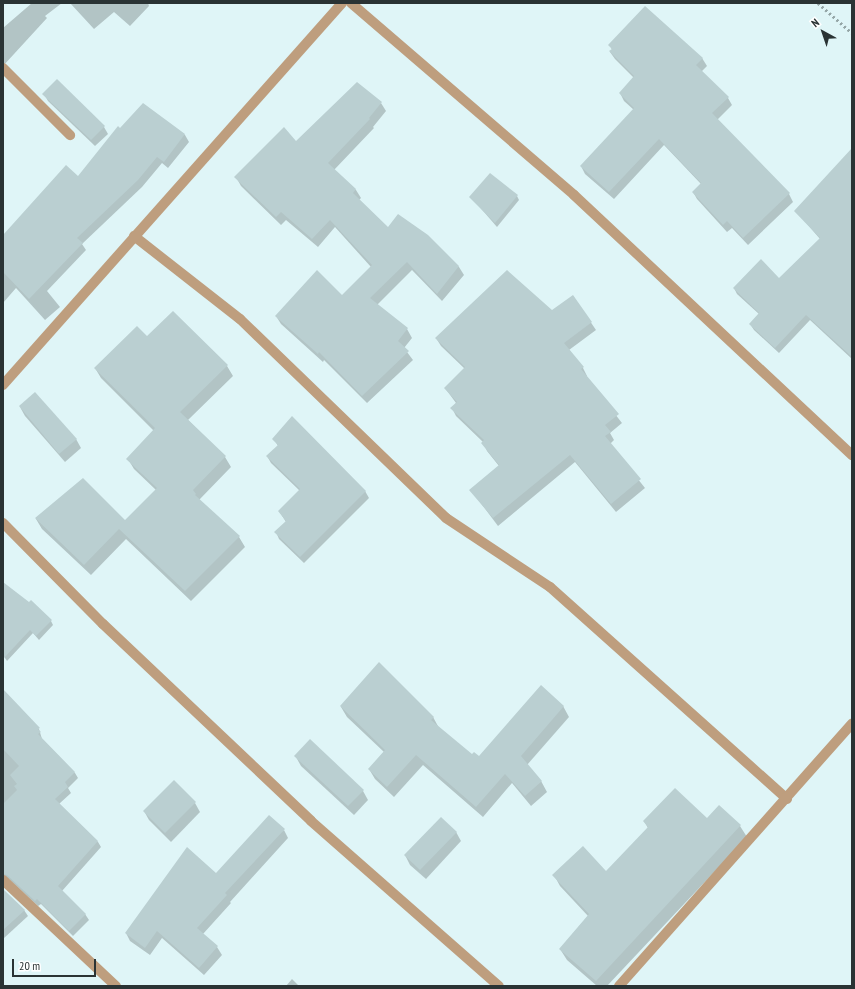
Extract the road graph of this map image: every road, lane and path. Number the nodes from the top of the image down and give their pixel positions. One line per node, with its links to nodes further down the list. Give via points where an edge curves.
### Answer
1 (342, 3): 7 (street)
2 (351, 3): 9 (street, via 574,195)
3 (818, 3): 4 (path)
4 (852, 33)
5 (3, 68): 6 (street)
6 (70, 135)
7 (134, 236): 8 (street); 12 (street, via 240,319 446,518 550,587)
8 (3, 385)
9 (852, 455)
10 (3, 523): 15 (street, via 103,624 311,821)
11 (852, 724): 12 (street)
12 (787, 799): 16 (street)
13 (3, 880): 14 (street)
14 (116, 986)
15 (499, 986)
16 (619, 986)

